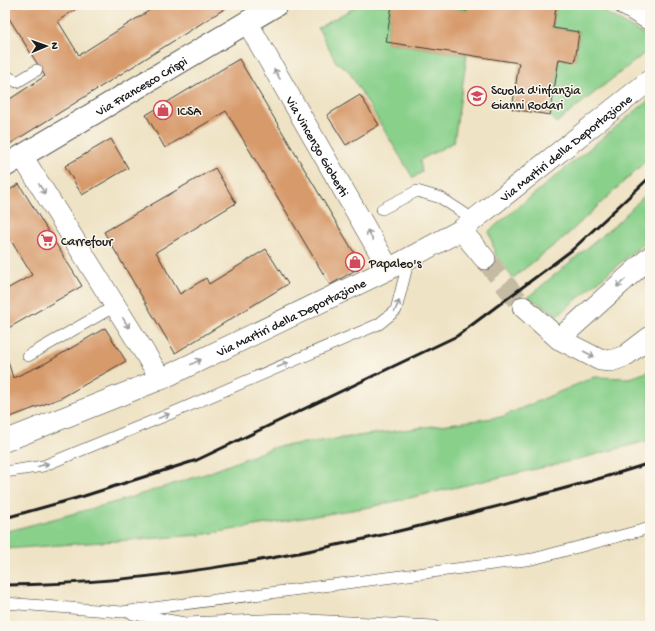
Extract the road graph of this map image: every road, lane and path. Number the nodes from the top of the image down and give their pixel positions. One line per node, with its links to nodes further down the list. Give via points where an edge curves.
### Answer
1 (276, 5): 4 (street, Via Francesco Crispi)
2 (625, 5): 3 (street)
3 (650, 20)
4 (247, 22): 8 (street, Via Francesco Crispi); 14 (street, Via Vincenzo Gioberti, one-way to 4)
5 (37, 70): 6 (lane, via 17,82)
6 (5, 75)
7 (650, 80): 10 (street, Via Martiri della Deportazione)
8 (13, 161): 15 (street, one-way to 15)
9 (382, 208): 10 (lane, via 417,191 441,198)
10 (467, 225): 12 (street, Via Martiri della Deportazione); 13 (street)
11 (650, 257): 17 (street, one-way to 17)
12 (409, 259): 14 (street, Via Martiri della Deportazione); 22 (lane, one-way to 12, via 43,466 379,324 396,310)
13 (484, 259)
14 (389, 269): 20 (street, Via Martiri della Deportazione, one-way to 14)
15 (115, 306): 19 (lane); 20 (street, one-way to 20)
16 (523, 307): 17 (street)
17 (559, 339): 18 (street, one-way to 18, via 600,360 611,361 625,356)
18 (649, 339)
19 (28, 356)
20 (161, 379): 21 (street, Via Martiri della Deportazione)
21 (5, 441)
22 (5, 472)
23 (650, 528): 25 (lane, via 533,559)
24 (5, 603): 25 (lane)
25 (122, 612): 26 (lane, via 185,623 286,618)
26 (434, 626)

